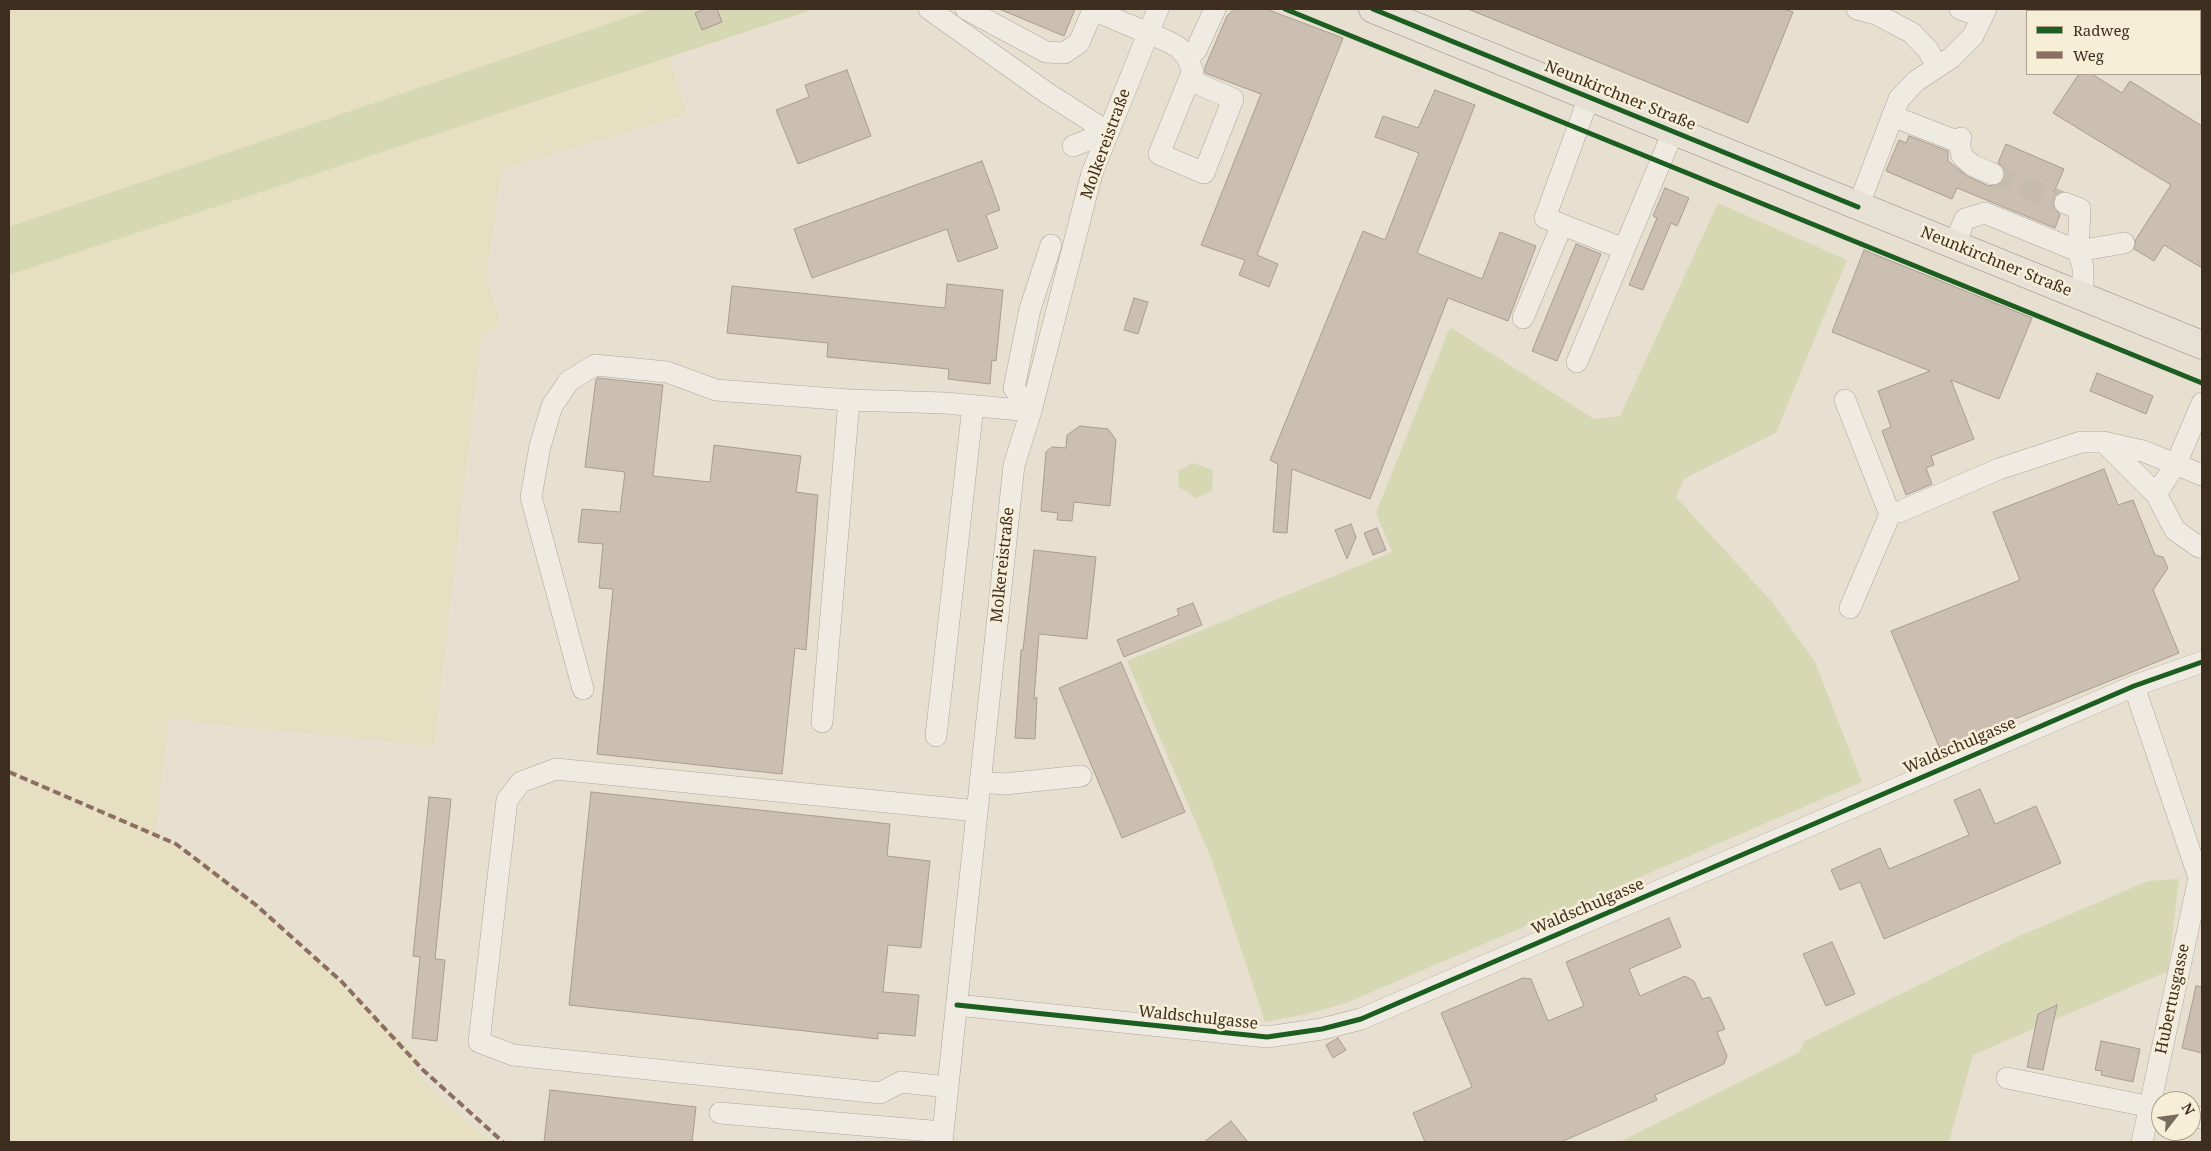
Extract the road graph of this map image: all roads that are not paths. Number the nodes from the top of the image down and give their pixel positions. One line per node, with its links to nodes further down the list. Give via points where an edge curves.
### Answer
1 (929, 9): 16 (street)
2 (966, 9): 8 (street, via 1046,52 1064,53 1079,43)
3 (1158, 9): 10 (street, Molkereistraße)
4 (1215, 9): 11 (street, via 1196,50)
5 (1373, 9): 14 (main road, Neunkirchner Straße)
6 (1857, 9): 12 (street, via 1876,14 1912,33)
7 (1960, 9): 9 (street)
8 (1093, 10): 10 (street)
9 (1984, 13): 12 (street, via 1973,36 1951,58)
10 (1149, 33): 11 (street, via 1178,47); 16 (street, Molkereistraße)
11 (1187, 57): 13 (street, via 1193,72)
12 (1937, 66): 15 (street, via 1916,81 1899,100)
13 (1189, 80)
14 (1589, 97): 17 (main road, Neunkirchner Straße); 22 (street, via 1545,218)
15 (1892, 116): 19 (street, via 1960,140 1962,156 1972,165); 21 (street)
16 (1108, 132): 18 (street); 23 (street, Molkereistraße, via 1092,173)
17 (1673, 132): 21 (main road, Neunkirchner Straße); 26 (street)
18 (1073, 146)
19 (1993, 174)
20 (2065, 203): 27 (street, via 2080,209)
21 (1858, 206): 25 (main road, Neunkirchner Straße)
22 (1562, 225): 26 (street); 29 (street)
23 (1076, 235): 36 (street, Molkereistraße); 36 (street, via 1044,244 1014,388)
24 (2124, 243): 27 (street)
25 (1954, 245): 27 (street, via 1965,219 1985,213); 28 (main road, Neunkirchner Straße)
26 (1624, 249): 31 (street)
27 (2078, 251): 28 (street, via 2083,267)
28 (2083, 296): 30 (main road, Neunkirchner Straße)
29 (1523, 318)
30 (2202, 345)
31 (1578, 362)
32 (849, 400): 35 (street); 46 (street, via 716,390 667,372 595,365 569,381 552,406 540,446 531,496); 47 (street)
33 (1845, 400): 41 (street, via 1886,507)
34 (2202, 402): 38 (street)
35 (973, 406): 36 (street); 48 (street)
36 (1031, 411): 50 (street, Molkereistraße, via 1014,465)
37 (2103, 442): 38 (street, via 2143,451); 40 (street); 41 (street, via 2075,444 1999,469 1899,512)
38 (2176, 464): 39 (street); 40 (street)
39 (2202, 475)
40 (2156, 494): 42 (street, via 2175,530)
41 (1891, 512): 43 (street)
42 (2201, 546)
43 (1850, 608)
44 (2202, 662): 45 (street, Waldschulgasse)
45 (2134, 686): 52 (street, Hubertusgasse); 53 (street, Waldschulgasse, via 1361,1019 1322,1029 1266,1037)
46 (584, 689)
47 (822, 722)
48 (936, 736)
49 (1081, 776): 50 (street, via 1004,784)
50 (981, 782): 51 (street, Molkereistraße)
51 (977, 811): 53 (street, Molkereistraße); 55 (street, via 556,769 521,782 506,800 480,1042 513,1055 880,1093 902,1082)
52 (2201, 878): 56 (street, Hubertusgasse)
53 (956, 1006): 55 (street, Molkereistraße)
54 (2007, 1078): 57 (street)
55 (948, 1087): 60 (street, Molkereistraße)
56 (2158, 1091)
57 (2151, 1107)
58 (720, 1113): 60 (street)
59 (2151, 1118): 61 (street, Hubertusgasse)
60 (942, 1137)
61 (2142, 1142)

